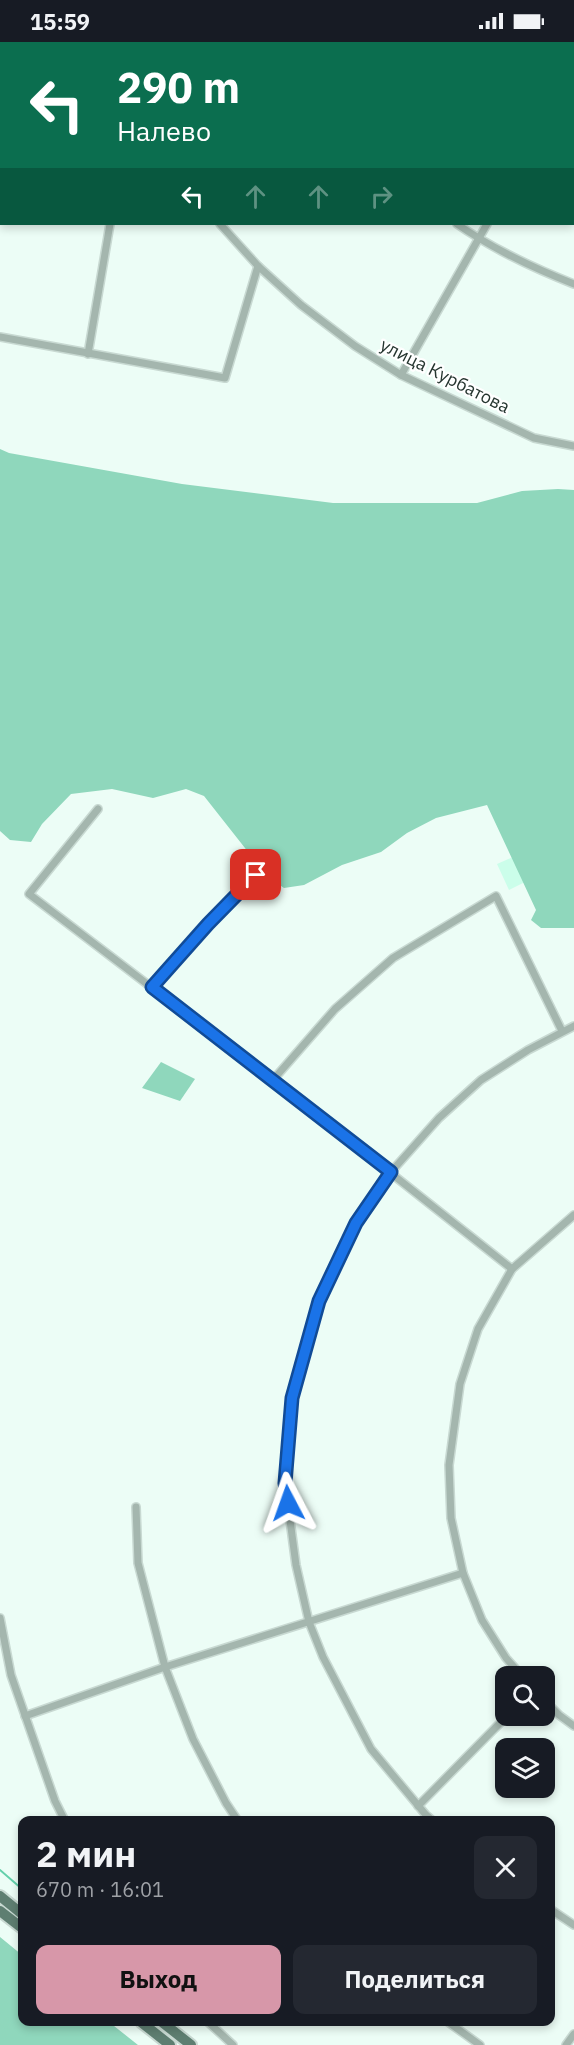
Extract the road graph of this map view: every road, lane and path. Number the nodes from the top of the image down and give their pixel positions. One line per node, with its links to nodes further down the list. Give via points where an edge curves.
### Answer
1 (110, 225): 9 (street)
2 (221, 225): 6 (street, улица Курбатова)
3 (458, 225): 5 (street)
4 (486, 225): 5 (street)
5 (478, 239): 7 (street); 10 (street)
6 (258, 266): 9 (street, via 225,378); 10 (street, улица Курбатова, via 301,305)
7 (574, 284)
8 (0, 337): 9 (street)
9 (88, 354)
10 (401, 375): 11 (street, улица Курбатова, via 534,438)
11 (574, 446)
12 (98, 809): 14 (street, via 29,894)
13 (256, 875): 14 (street)
14 (152, 987): 17 (street)
15 (574, 1026): 16 (street)
16 (562, 1031): 17 (street, via 496,896 393,957 335,1009); 18 (street, via 482,1080 439,1118)
17 (273, 1080): 18 (street)
18 (391, 1172): 20 (street); 24 (street, via 356,1223 319,1301 292,1398 285,1483 296,1565)
19 (574, 1215): 20 (street)
20 (512, 1269): 22 (street, via 478,1329 460,1384 448,1465 451,1518)
21 (136, 1507): 26 (street, via 138,1563)
22 (463, 1573): 24 (street); 25 (street, via 483,1620)
23 (0, 1617): 28 (street, via 11,1675)
24 (309, 1622): 26 (street); 31 (street, via 371,1749)
25 (513, 1666)
26 (165, 1667): 28 (street); 33 (street, via 193,1739)
27 (555, 1711): 30 (street)
28 (25, 1716): 32 (street)
29 (497, 1726): 31 (street)
30 (574, 1726)
31 (418, 1806): 34 (street)
32 (62, 1816)
33 (235, 1816)
34 (422, 1816)
35 (0, 1896): 37 (main road)
36 (0, 1911): 39 (main road)
37 (18, 1911)
38 (555, 1912): 40 (street)
39 (18, 1925)
40 (574, 1925)
41 (146, 2026): 46 (main road)
42 (167, 2026): 47 (main road)
43 (215, 2026): 48 (street)
44 (454, 2026): 49 (street)
45 (574, 2034): 50 (street)
46 (171, 2045)
47 (191, 2045)
48 (233, 2045)
49 (480, 2045)
50 (566, 2045)

